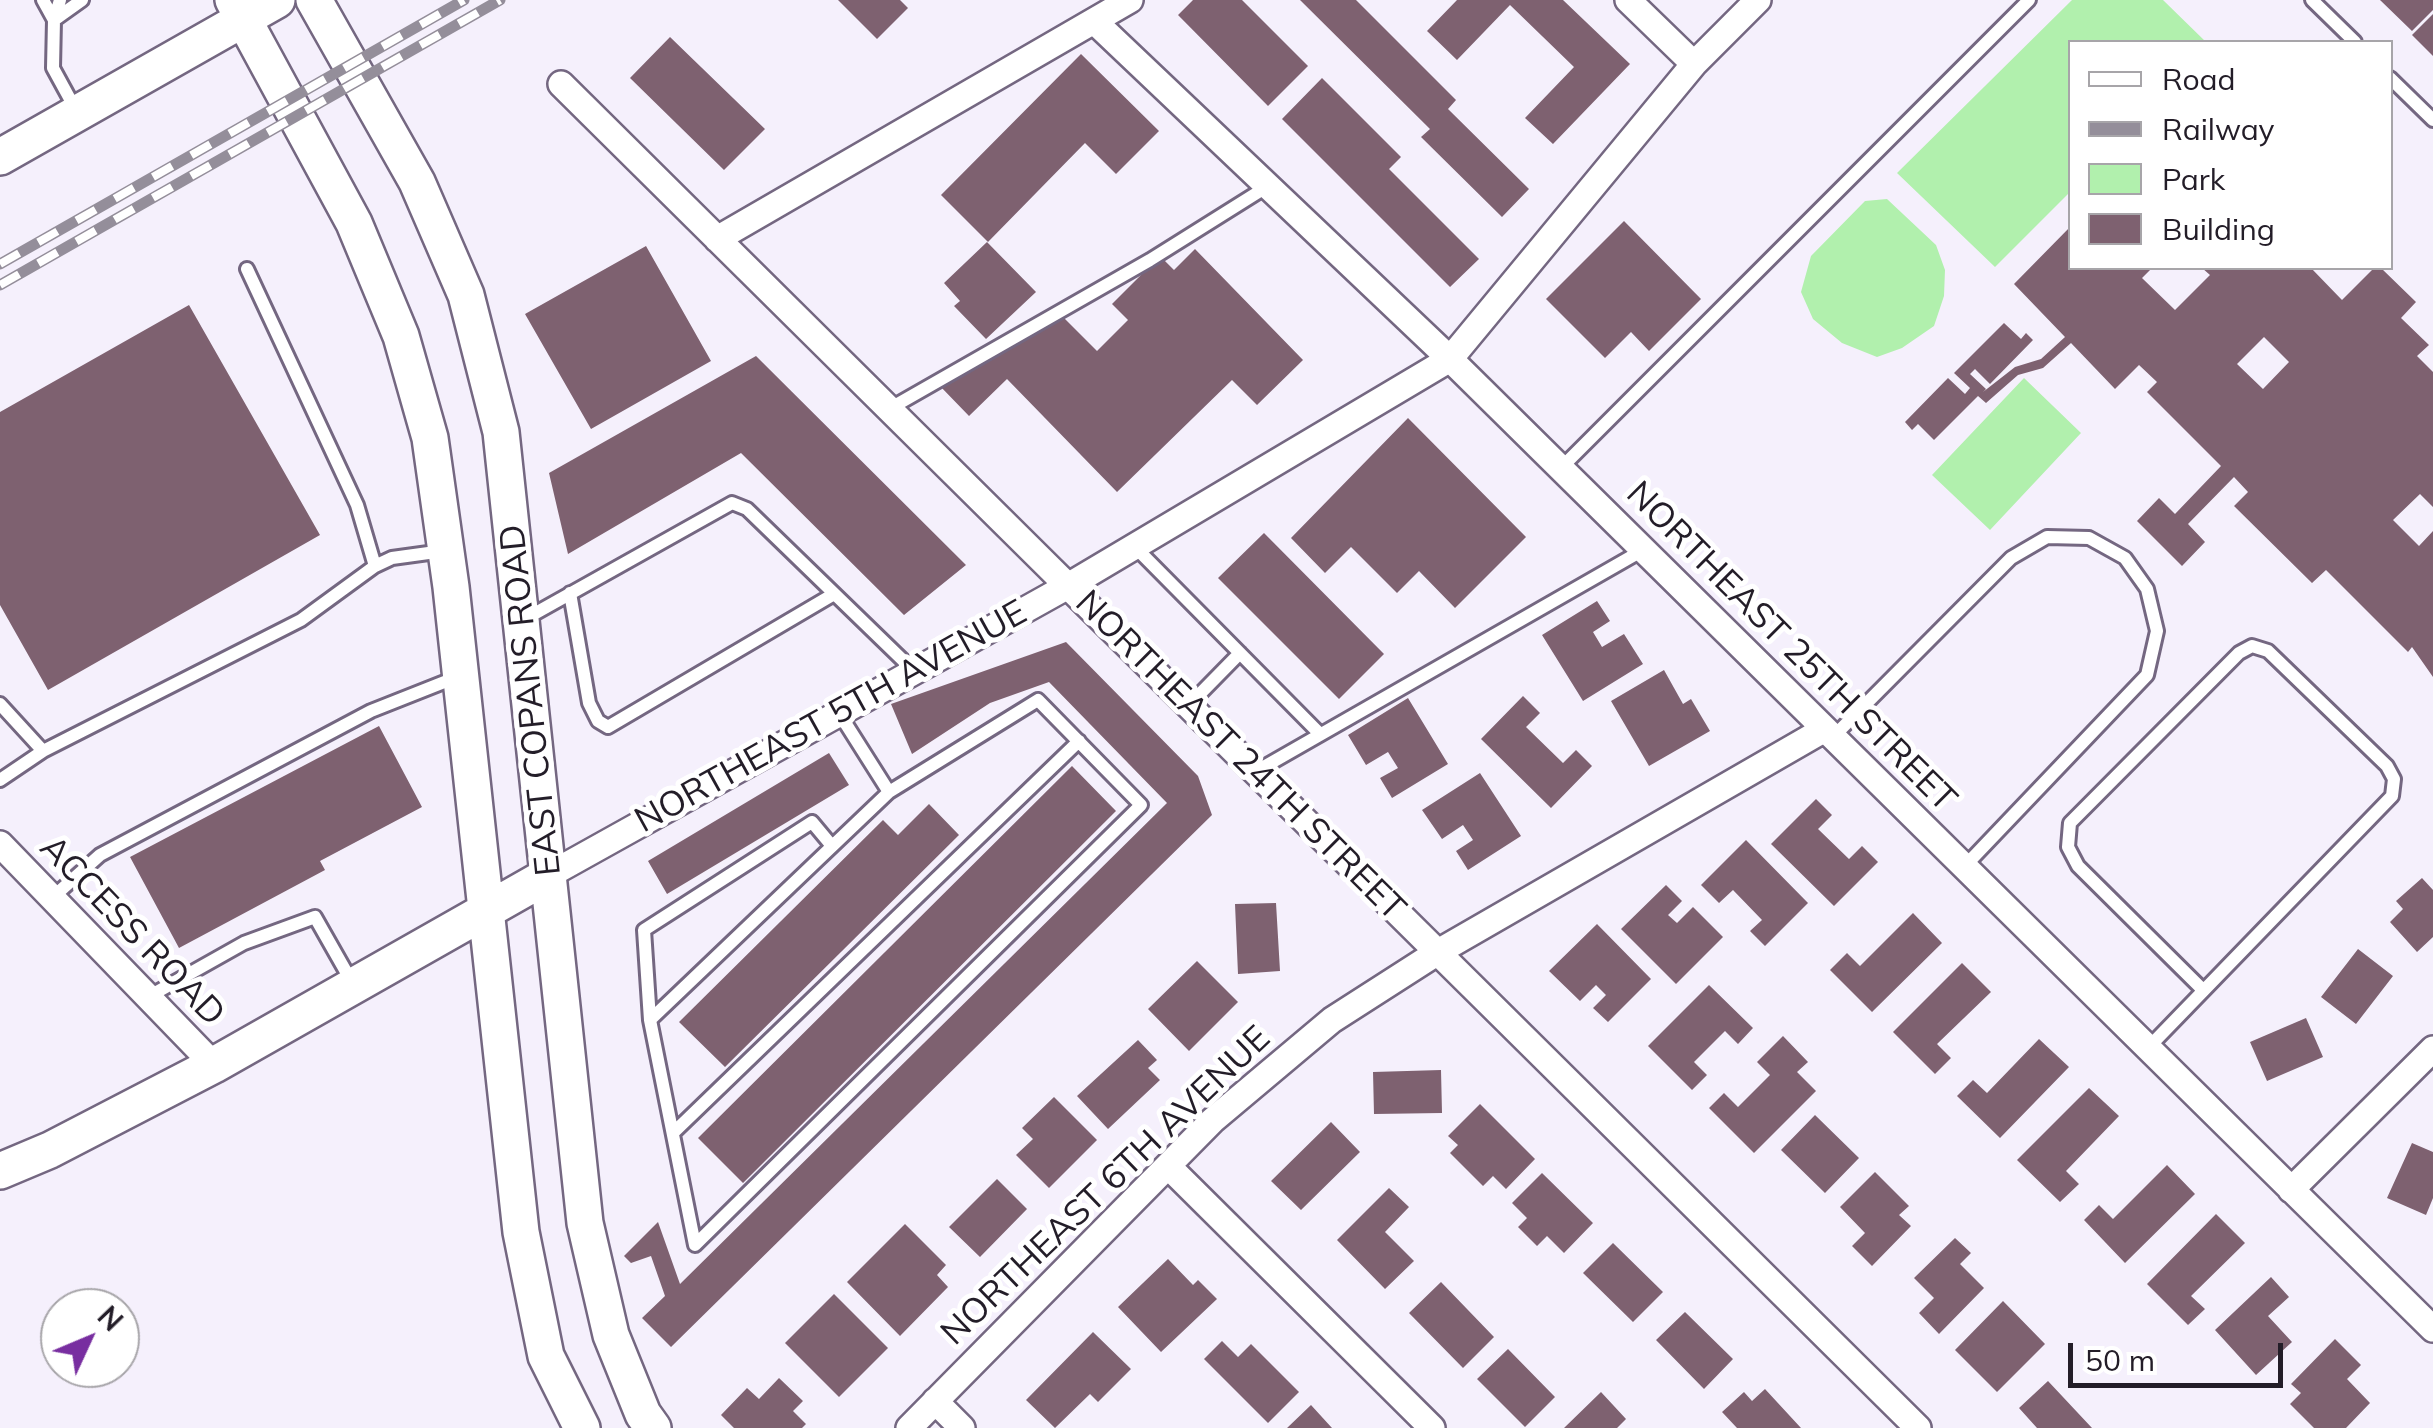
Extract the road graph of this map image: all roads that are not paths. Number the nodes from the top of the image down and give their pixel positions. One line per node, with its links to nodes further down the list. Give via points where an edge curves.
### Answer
1 (43, 0): 12 (lane)
2 (60, 0): 12 (lane)
3 (82, 0): 12 (lane)
4 (277, 0): 11 (main road)
5 (314, 0): 34 (main road, EAST COPANS ROAD, via 418,182 466,295 502,432)
6 (1130, 0): 13 (street)
7 (1628, 0): 15 (street)
8 (1758, 0): 15 (street, NORTHEAST 5TH AVENUE)
9 (2029, 0): 26 (lane)
10 (2312, 0): 14 (lane)
11 (238, 10): 18 (main road); 29 (main road, EAST COPANS ROAD, via 354,223 401,336 430,438)
12 (54, 20): 18 (lane, via 53,68)
13 (1094, 20): 21 (street, NORTHEAST 25TH STREET); 22 (street)
14 (2353, 40)
15 (1694, 64): 24 (street, NORTHEAST 5TH AVENUE)
16 (2393, 81): 19 (lane)
17 (561, 84): 22 (street, NORTHEAST 24TH STREET)
18 (77, 114): 20 (main road)
19 (2433, 120)
20 (0, 157)
21 (1268, 186): 24 (street, NORTHEAST 25TH STREET); 25 (lane)
22 (717, 239): 25 (street, NORTHEAST 24TH STREET)
23 (247, 269): 30 (lane, via 357,505)
24 (1450, 359): 26 (street, NORTHEAST 25TH STREET); 27 (street, NORTHEAST 5TH AVENUE)
25 (889, 409): 31 (street, NORTHEAST 24TH STREET)
26 (1561, 468): 28 (street, NORTHEAST 25TH STREET)
27 (1134, 546): 31 (street, NORTHEAST 5TH AVENUE); 35 (lane)
28 (1643, 550): 41 (street, NORTHEAST 25TH STREET); 42 (lane)
29 (445, 551): 30 (lane); 37 (main road, EAST COPANS ROAD)
30 (374, 566): 44 (lane, via 302,620)
31 (1068, 586): 36 (street, NORTHEAST 5TH AVENUE); 39 (street, NORTHEAST 24TH STREET)
32 (570, 593): 33 (lane, via 732,503 747,509); 33 (lane, via 589,703 608,727); 34 (lane)
33 (834, 594): 36 (lane)
34 (523, 620): 51 (main road, EAST COPANS ROAD)
35 (1240, 653): 39 (lane); 42 (lane)
36 (914, 671): 40 (street, NORTHEAST 5TH AVENUE)
37 (460, 676): 52 (lane, via 371,710 100,856); 53 (main road, EAST COPANS ROAD)
38 (0, 704): 44 (lane)
39 (1188, 706): 45 (street, NORTHEAST 24TH STREET)
40 (838, 713): 47 (lane); 51 (street, NORTHEAST 5TH AVENUE)
41 (1829, 733): 50 (street, NORTHEAST 25TH STREET); 50 (lane, via 2012,558 2047,537 2089,538 2125,558 2147,589 2157,631 2147,674); 54 (street, NORTHEAST 6TH AVENUE)
42 (1320, 734): 45 (lane)
43 (1079, 741): 47 (lane, via 1038,700); 62 (lane); 62 (lane, via 1142,805 695,1245)
44 (43, 752): 46 (lane)
45 (1255, 772): 54 (street, NORTHEAST 24TH STREET)
46 (0, 780)
47 (889, 792): 49 (lane)
48 (0, 844): 52 (street, ACCESS ROAD)
49 (832, 846): 58 (lane); 58 (lane, via 812,822 644,930)
50 (1964, 867): 59 (street, NORTHEAST 25TH STREET)
51 (549, 874): 53 (main road, NORTHEAST 5TH AVENUE); 69 (main road, EAST COPANS ROAD, via 585,1222 611,1335)
52 (52, 898): 57 (street, ACCESS ROAD)
53 (486, 911): 55 (main road, NORTHEAST 5TH AVENUE); 68 (main road, EAST COPANS ROAD, via 520,1232 546,1356)
54 (1438, 952): 63 (street, NORTHEAST 6TH AVENUE, via 1332,1020 1255,1081); 73 (street, NORTHEAST 24TH STREET)
55 (354, 986): 57 (lane, via 315,917 244,943); 61 (main road, NORTHEAST 5TH AVENUE)
56 (2203, 990): 56 (lane, via 2392,796 2387,766 2268,651 2252,646 2070,823 2068,847 2078,866); 59 (lane)
57 (148, 998): 61 (street, ACCESS ROAD)
58 (650, 1020): 62 (lane)
59 (2148, 1048): 65 (street, NORTHEAST 25TH STREET)
60 (2433, 1050): 65 (street)
61 (214, 1066): 64 (main road, NORTHEAST 5TH AVENUE)
62 (673, 1133)
63 (1168, 1166): 67 (street, NORTHEAST 6TH AVENUE); 72 (street)
64 (0, 1171)
65 (2291, 1190): 66 (street, NORTHEAST 25TH STREET)
66 (2433, 1329)
67 (936, 1402): 70 (street, NORTHEAST 6TH AVENUE); 71 (street)
68 (582, 1428)
69 (653, 1428)
70 (909, 1428)
71 (962, 1428)
72 (1432, 1428)
73 (1918, 1428)

